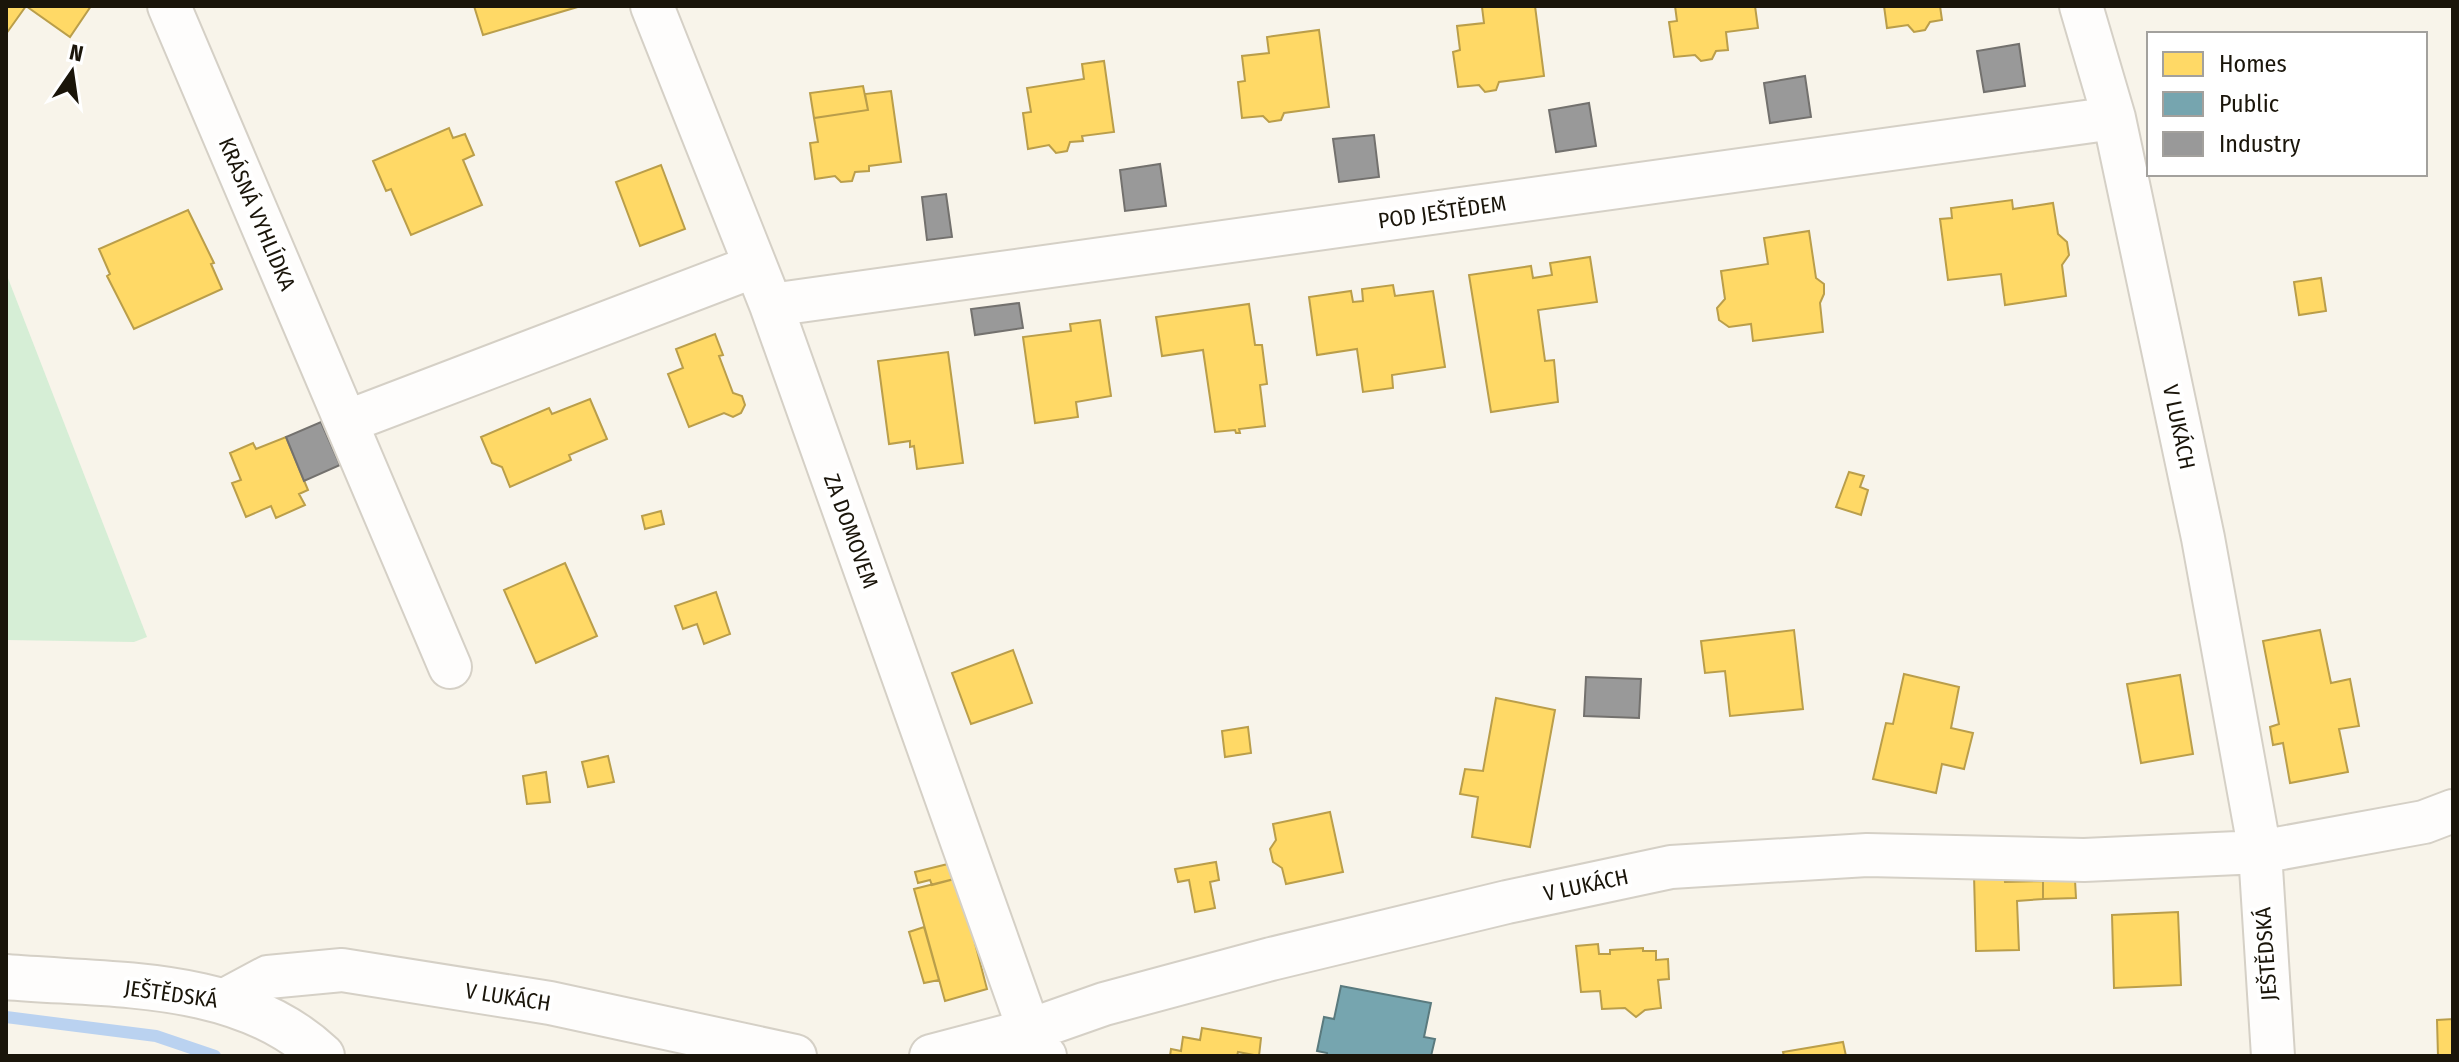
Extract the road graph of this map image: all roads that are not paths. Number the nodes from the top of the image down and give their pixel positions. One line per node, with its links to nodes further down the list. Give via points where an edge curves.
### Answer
1 (169, 6): 7 (street, KRÁSNÁ VYHLÍDKA)
2 (652, 6): 5 (street, ZA DOMOVEM)
3 (2081, 6): 4 (street, V LUKÁCH)
4 (2114, 118): 6 (street, POD JEŠTĚDEM); 10 (street, V LUKÁCH, via 2203,538)
5 (755, 266): 6 (street, ZA DOMOVEM); 7 (street)
6 (771, 305): 13 (street, ZA DOMOVEM)
7 (346, 422): 8 (street, KRÁSNÁ VYHLÍDKA)
8 (450, 667)
9 (2453, 811): 10 (street, V LUKÁCH, via 2424,822)
10 (2260, 852): 13 (street, V LUKÁCH, via 2084,860 1867,855 1671,867 1271,959 1104,1004); 17 (street, JEŠTĚDSKÁ)
11 (6, 977): 12 (street, JEŠTĚDSKÁ, via 179,991)
12 (223, 1001): 14 (street, JEŠTĚDSKÁ, via 284,1027); 15 (street, V LUKÁCH, via 268,977 342,970 550,1003)
13 (1037, 1043): 16 (street, V LUKÁCH)
14 (322, 1056)
15 (795, 1056)
16 (931, 1056)
17 (2273, 1056)

